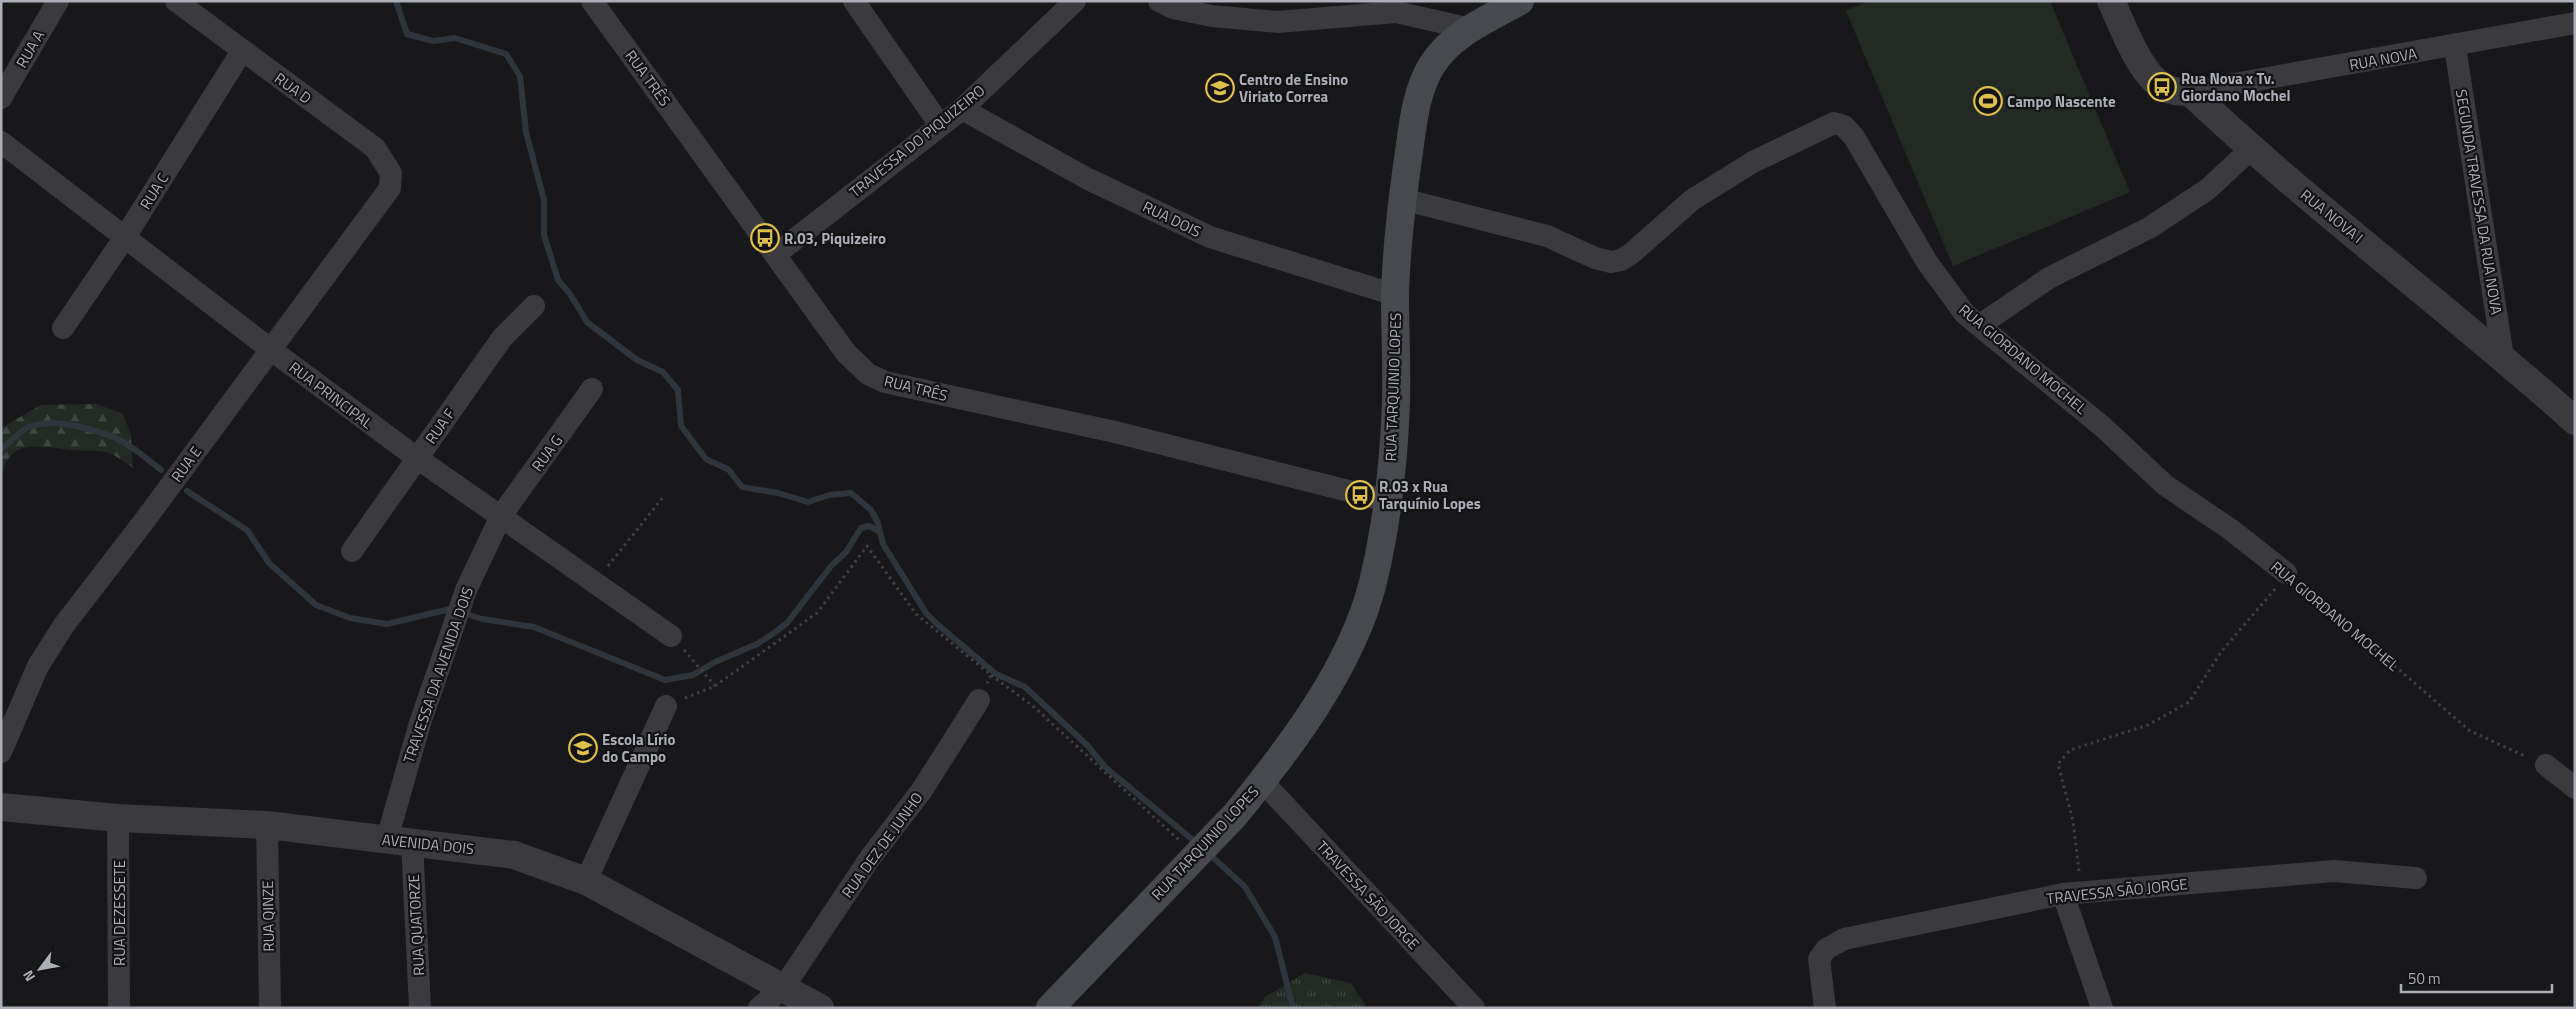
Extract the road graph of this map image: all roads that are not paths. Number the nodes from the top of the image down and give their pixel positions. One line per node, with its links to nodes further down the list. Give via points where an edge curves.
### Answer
1 (58, 1): 14 (street, RUA A)
2 (176, 1): 12 (street, RUA D)
3 (592, 1): 22 (street, RUA TRÊS)
4 (854, 1): 16 (street)
5 (1075, 1): 15 (street, TRAVESSA DO PIQUIZEIRO)
6 (1159, 1): 10 (street, via 1173,8 1212,16 1278,22 1396,12)
7 (1520, 1): 10 (main road, RUA TARQUINIO LOPES)
8 (2111, 1): 13 (street, via 2149,74 2168,89)
9 (2575, 23): 11 (street, RUA NOVA)
10 (1471, 29): 20 (main road, RUA TARQUINIO LOPES, via 1446,48 1432,65 1422,86 1414,111)
11 (2455, 46): 13 (street, RUA NOVA); 28 (street, SEGUNDA TRAVESSA DA RUA NOVA)
12 (242, 51): 19 (street, RUA D, via 375,148 391,173); 21 (street, RUA C)
13 (2190, 92): 18 (street, RUA NOVA I)
14 (1, 98)
15 (962, 109): 16 (street, TRAVESSA DO PIQUIZEIRO); 23 (street, RUA DOIS, via 1088,178 1210,237)
16 (940, 125): 22 (street, TRAVESSA DO PIQUIZEIRO)
17 (1, 142): 21 (street, RUA PRINCIPAL)
18 (2251, 149): 25 (street, via 2208,188 2149,228 2049,278); 28 (street, RUA NOVA I)
19 (390, 188): 27 (street, RUA E)
20 (1402, 199): 23 (main road, RUA TARQUINIO LOPES); 25 (street, RUA GIORDANO MOCHEL, via 1547,236 1611,262 1632,253 1692,200 1753,162 1834,123 1844,126 1854,136 1927,262 1965,314)
21 (125, 236): 26 (street, RUA C); 27 (street, RUA PRINCIPAL)
22 (776, 254): 32 (street, RUA TRÊS, via 850,358 868,374 885,382 1115,432)
23 (1395, 295): 32 (main road, RUA TARQUINIO LOPES, via 1396,402)
24 (534, 306): 31 (street, RUA F, via 502,338)
25 (1980, 325): 35 (street, RUA GIORDANO MOCHEL, via 2103,427 2166,485)
26 (63, 328)
27 (270, 349): 31 (street, RUA PRINCIPAL); 39 (street, RUA E, via 64,625 38,666)
28 (2503, 357): 30 (street, RUA NOVA I)
29 (592, 389): 33 (street, RUA G)
30 (2575, 421)
31 (417, 458): 33 (street, RUA PRINCIPAL); 34 (street, RUA F)
32 (1388, 500): 41 (main road, RUA TARQUINIO LOPES, via 1373,582 1359,626 1322,696)
33 (501, 516): 36 (street, RUA PRINCIPAL); 46 (street, TRAVESSA DA AVENIDA DOIS, via 463,599 420,723)
34 (352, 551)
35 (2286, 573)
36 (671, 636)
37 (979, 700): 50 (street, RUA DEZ DE JUNHO, via 922,790 870,858)
38 (666, 706): 48 (street)
39 (1, 752)
40 (2546, 765): 42 (street)
41 (1263, 782): 56 (main road, RUA TARQUINIO LOPES); 57 (street, TRAVESSA SÃO JORGE)
42 (2575, 788)
43 (1, 807): 44 (street, AVENIDA DOIS)
44 (118, 818): 45 (street, AVENIDA DOIS); 51 (street, RUA DEZESSETE)
45 (267, 825): 46 (street, AVENIDA DOIS); 52 (street, RUA QINZE)
46 (399, 841): 48 (street, AVENIDA DOIS, via 514,854); 53 (street, RUA QUATORZE)
47 (2416, 878): 49 (street, TRAVESSA SÃO JORGE, via 2334,871)
48 (586, 881): 50 (street, AVENIDA DOIS)
49 (2072, 893): 58 (street, TRAVESSA SÃO JORGE, via 1834,942 1819,959); 59 (street)
50 (783, 988): 54 (street, RUA DEZ DE JUNHO); 55 (street, AVENIDA DOIS)
51 (119, 1008)
52 (270, 1008)
53 (420, 1008)
54 (758, 1008)
55 (820, 1008)
56 (1050, 1008)
57 (1474, 1008)
58 (1825, 1008)
59 (2102, 1008)

